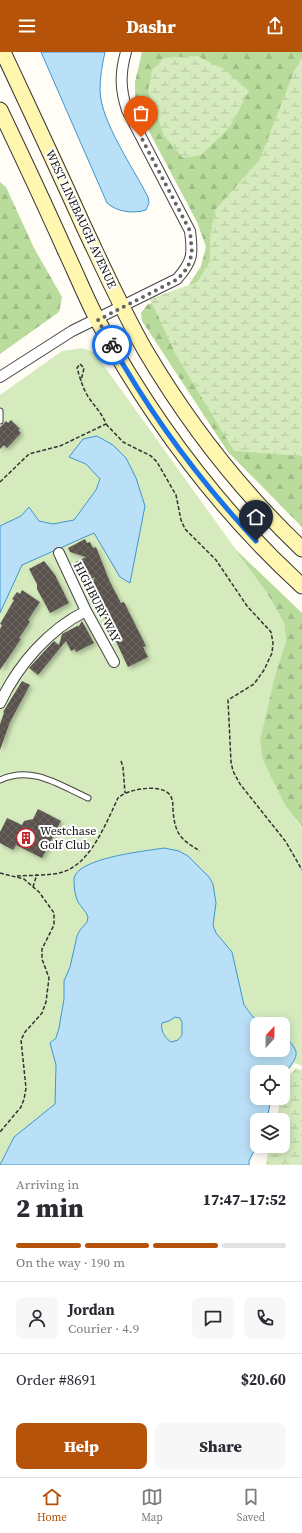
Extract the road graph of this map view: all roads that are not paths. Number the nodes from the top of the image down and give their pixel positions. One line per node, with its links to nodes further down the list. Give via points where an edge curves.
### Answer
1 (3, 52): 4 (main road, WEST LINEBAUGH AVENUE)
2 (126, 52): 4 (street, via 121,79 125,102 190,231 192,253 188,267 178,279)
3 (0, 110): 5 (main road)
4 (122, 307): 5 (street); 9 (main road, WEST LINEBAUGH AVENUE, via 171,391 215,455)
5 (98, 320): 6 (street, via 72,331); 11 (main road, via 128,373 176,446 230,513)
6 (0, 377)
7 (0, 410): 8 (lane)
8 (0, 421)
9 (302, 549)
10 (58, 553): 12 (street, HIGHBURY WAY)
11 (302, 586)
12 (86, 611): 13 (street, HIGHBURY WAY); 14 (street, via 68,620 28,658)
13 (114, 662)
14 (0, 703)
15 (0, 780): 16 (lane, via 10,776 32,774)
16 (88, 798)

